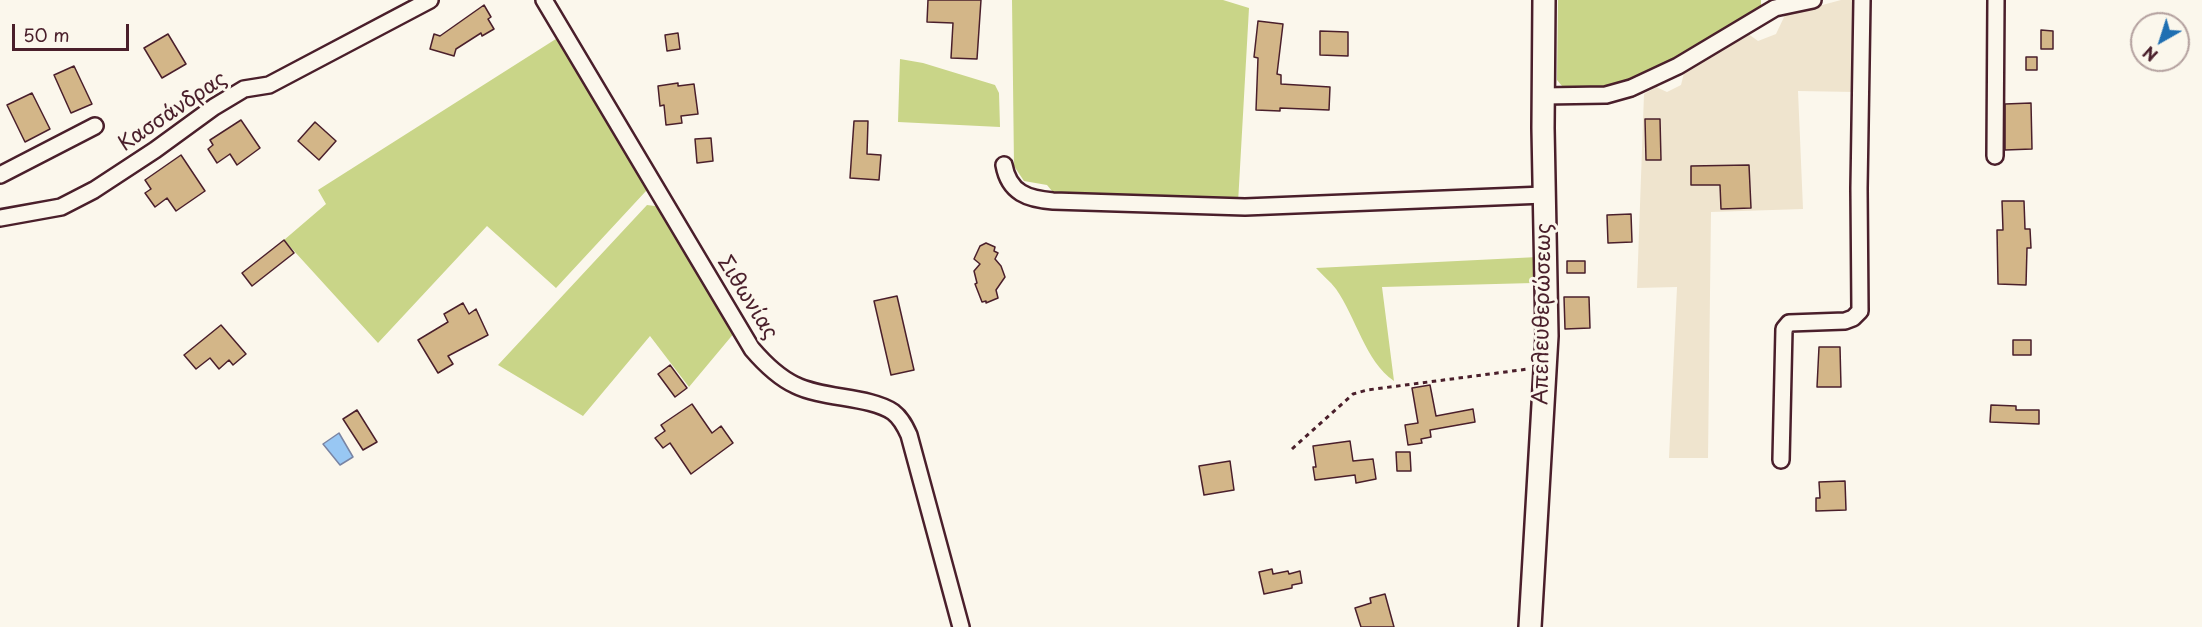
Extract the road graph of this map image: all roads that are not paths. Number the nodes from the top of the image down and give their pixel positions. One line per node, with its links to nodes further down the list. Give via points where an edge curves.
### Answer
1 (430, 0): 13 (street, Κασσάνδρας, via 269,85 244,89 94,190 61,207)
2 (544, 0): 15 (street, Σιθωνίας, via 752,349 795,385 881,406 904,423)
3 (1544, 0): 7 (street, Απελευθερώσεως)
4 (1813, 0): 7 (street, via 1775,8 1678,66 1631,88 1606,95)
5 (1862, 0): 14 (street, via 1860,318 1786,325)
6 (1996, 0): 9 (street)
7 (1543, 96): 12 (street, Απελευθερώσεως)
8 (95, 126): 11 (street)
9 (1995, 156)
10 (1004, 165): 12 (street, via 1017,191 1034,199 1063,201 1245,207)
11 (0, 175)
12 (1544, 195): 16 (street, Απελευθερώσεως, via 1547,336)
13 (0, 218)
14 (1781, 460)
15 (961, 627)
16 (1530, 627)

